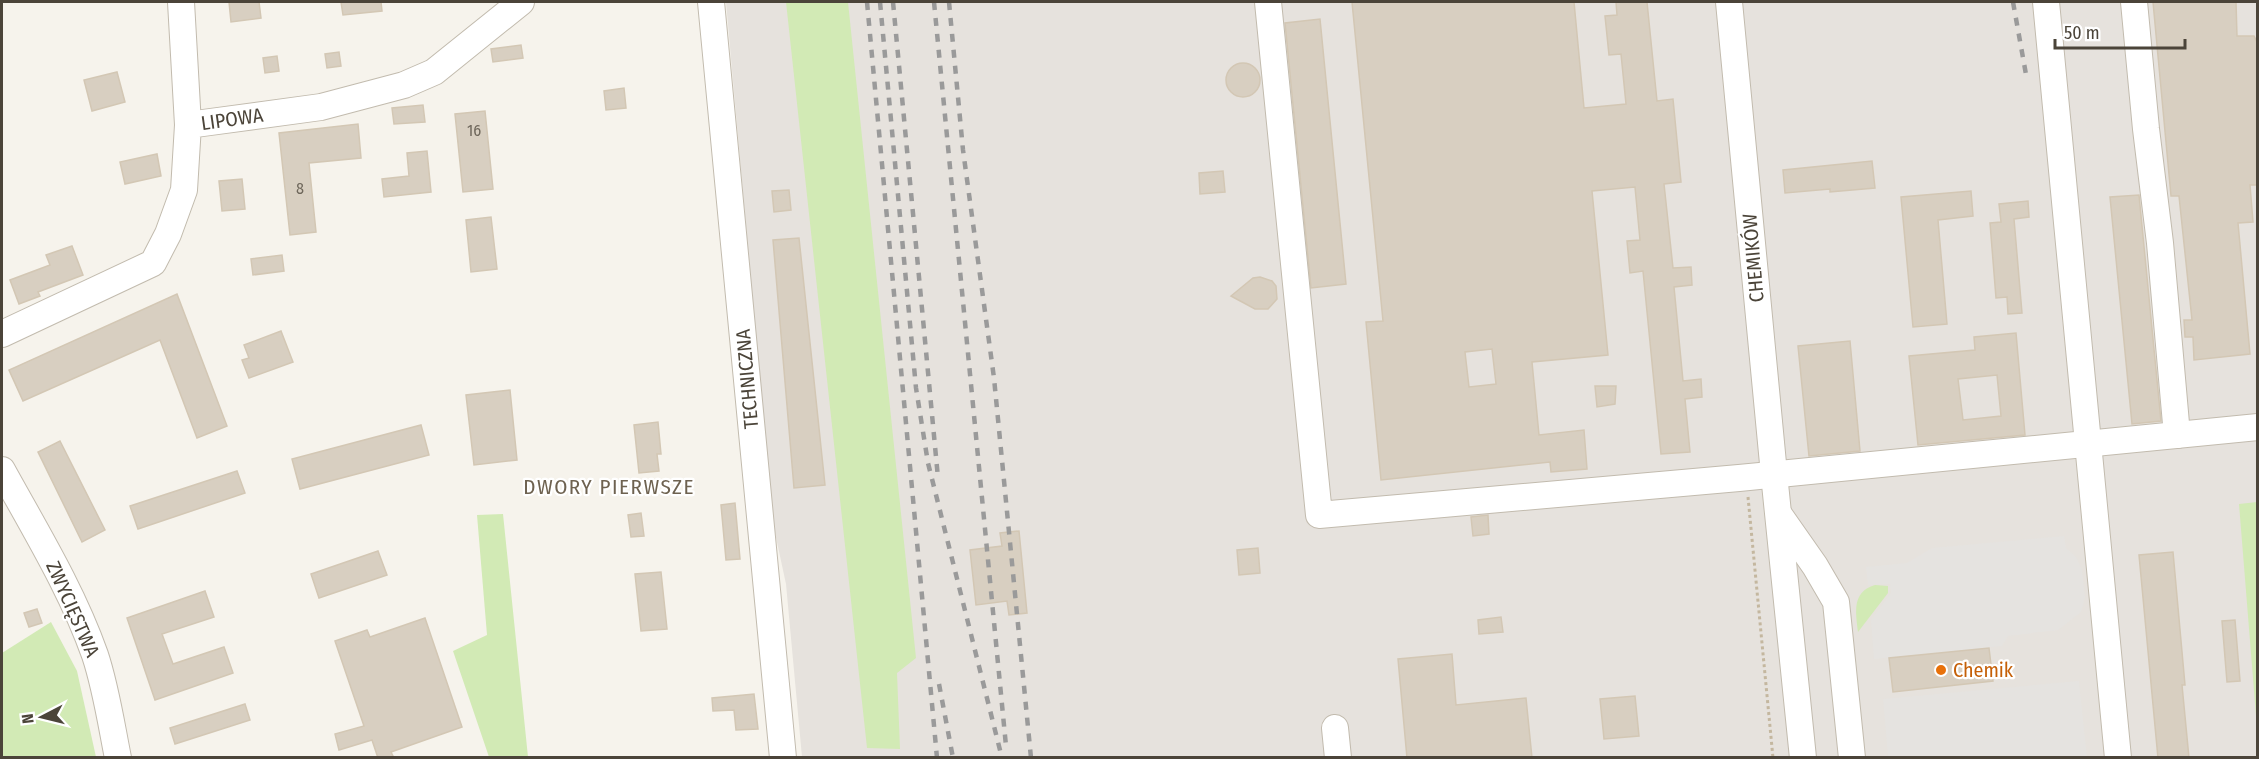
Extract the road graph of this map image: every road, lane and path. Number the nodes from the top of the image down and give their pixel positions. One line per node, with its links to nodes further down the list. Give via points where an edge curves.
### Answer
1 (181, 2): 8 (street)
2 (521, 2): 8 (street, LIPOWA, via 434,72 404,85 321,107)
3 (711, 2): 22 (street, TECHNICZNA)
4 (1268, 2): 15 (street, via 1319,515)
5 (1729, 2): 14 (street, CHEMIKÓW)
6 (2046, 2): 12 (street)
7 (2134, 2): 11 (street)
8 (189, 125): 9 (street, LIPOWA, via 184,190 153,262)
9 (2, 334)
10 (2258, 427): 11 (street)
11 (2177, 435): 12 (street)
12 (2088, 444): 14 (street); 30 (street)
13 (2, 470): 21 (street, ZWYCIĘSTWA, via 49,556 95,655)
14 (1774, 474): 15 (street); 16 (street, CHEMIKÓW)
15 (1746, 477): 24 (path)
16 (1779, 513): 17 (street, CHEMIKÓW); 18 (street, CHEMIKÓW)
17 (1782, 551): 25 (street, CHEMIKÓW); 26 (street, via 1800,578)
18 (1815, 566): 19 (street, CHEMIKÓW, via 1836,602); 27 (street, via 1826,669 1834,682)
19 (1843, 663): 28 (street, CHEMIKÓW); 29 (street, via 1854,678)
20 (1335, 728): 23 (street)
21 (118, 758)
22 (783, 758)
23 (1338, 758)
24 (1773, 758)
25 (1803, 758)
26 (1818, 758)
27 (1841, 758)
28 (1852, 758)
29 (1861, 758)
30 (2118, 758)

